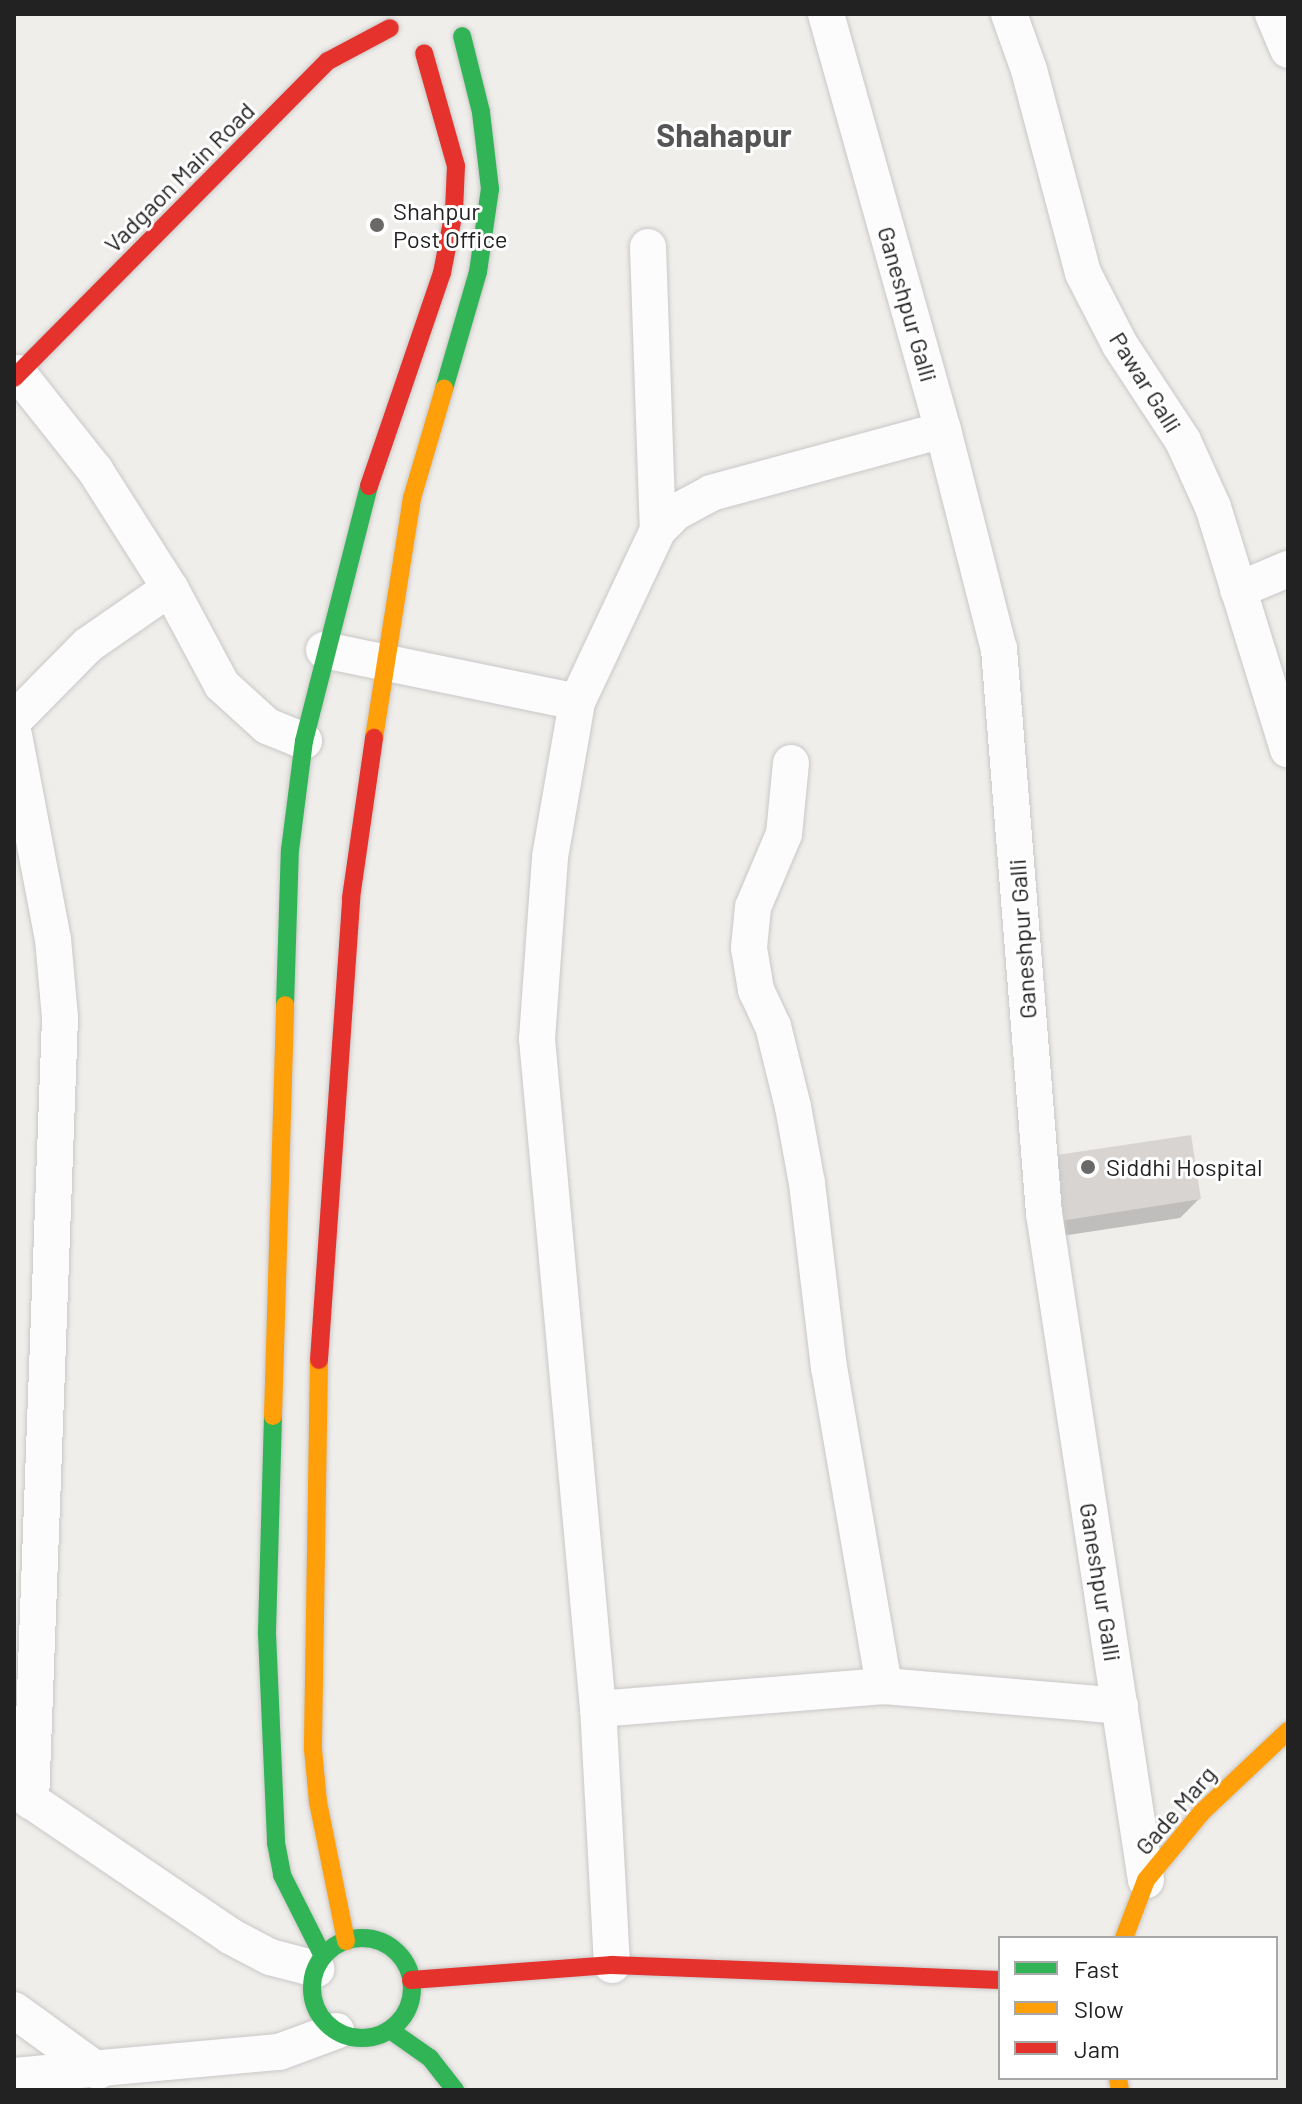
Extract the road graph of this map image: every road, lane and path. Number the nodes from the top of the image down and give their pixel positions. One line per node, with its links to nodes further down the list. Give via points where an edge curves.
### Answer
1 (469, 14): 5 (street)
2 (826, 14): 10 (street, Ganeshpur Galli)
3 (1009, 14): 14 (street, Pawar Galli, via 1083,273 1120,345 1183,441 1213,507)
4 (1273, 14): 7 (street)
5 (462, 36): 6 (street, Vadgaon Main Road, via 451,46); 16 (street, via 481,112 490,189 478,272 412,498)
6 (402, 37): 9 (street, Vadgaon Main Road, via 328,61); 15 (street, via 456,166 454,211 442,273 363,504)
7 (1288, 50)
8 (648, 247): 11 (street)
9 (16, 375): 13 (street, via 95,470)
10 (943, 430): 11 (street, via 711,493 676,512); 24 (street, Ganeshpur Galli, via 999,649 1044,1213)
11 (658, 530): 17 (street)
12 (1288, 569): 14 (street)
13 (170, 588): 18 (street, via 88,645); 20 (street, via 222,685 267,726)
14 (1238, 590): 21 (street, Pawar Galli)
15 (324, 650): 16 (street); 20 (street)
16 (384, 664): 17 (street); 30 (street, via 351,898 319,1332 313,1749 318,1802)
17 (577, 702): 25 (street, via 550,857 537,1039)
18 (14, 720)
19 (14, 735): 27 (street, via 53,939 60,1018)
20 (304, 741): 31 (street, via 290,850 267,1634 276,1843 282,1875)
21 (1288, 750)
22 (791, 763): 23 (street, via 784,834 753,907 749,948 756,990 773,1026 793,1107 807,1183 829,1367)
23 (884, 1686): 24 (street); 25 (street)
24 (1120, 1706): 28 (street, Ganeshpur Galli)
25 (598, 1709): 32 (street)
26 (1288, 1731): 28 (street, Gade Marg, via 1202,1812)
27 (23, 1795): 31 (street, via 230,1936 270,1957)
28 (1146, 1880): 29 (street, Gade Marg)
29 (1125, 1936)
30 (346, 1941): 31 (street); 33 (street, via 360,1938 387,1945)
31 (320, 1963): 37 (street, via 313,1997 325,2022)
32 (612, 1965): 33 (street); 34 (street)
33 (411, 1980): 36 (street, via 407,2008)
34 (998, 1980)
35 (14, 2010): 38 (street)
36 (390, 2030): 37 (street, via 363,2038); 41 (street, via 430,2058)
37 (336, 2031): 39 (street)
38 (98, 2071): 39 (street); 40 (street)
39 (220, 2075)
40 (14, 2076)
41 (455, 2090)

